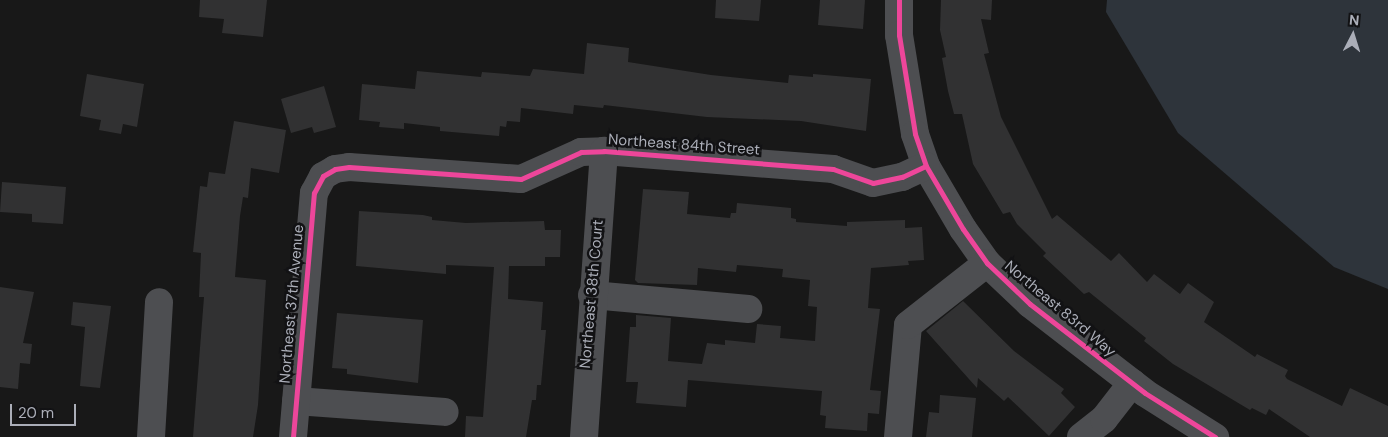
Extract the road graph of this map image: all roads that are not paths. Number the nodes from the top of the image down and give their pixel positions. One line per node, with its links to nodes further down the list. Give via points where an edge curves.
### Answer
1 (899, 0): 3 (street, Northeast 83rd Way, via 905,87)
2 (604, 151): 3 (street, Northeast 84th Street, via 833,169 873,183 902,177); 4 (street, Northeast 84th Street, via 581,152 521,179 349,167 335,169); 6 (street, Northeast 38th Court)
3 (926, 166): 5 (street, Northeast 83rd Way, via 963,230)
4 (323, 176): 10 (street, Northeast 37th Avenue, via 313,200)
5 (987, 263): 9 (street, Northeast 83rd Way, via 1030,304); 15 (street, Northeast 83rd Way, via 908,325)
6 (592, 295): 8 (street); 14 (street, Northeast 38th Court)
7 (159, 302): 12 (street)
8 (748, 309)
9 (1132, 383): 16 (street, via 1104,419); 17 (street, Northeast 83rd Way)
10 (296, 401): 11 (street); 13 (street, Northeast 37th Avenue)
11 (445, 412)
12 (151, 437)
13 (293, 437)
14 (584, 437)
15 (898, 437)
16 (1081, 437)
17 (1214, 437)

